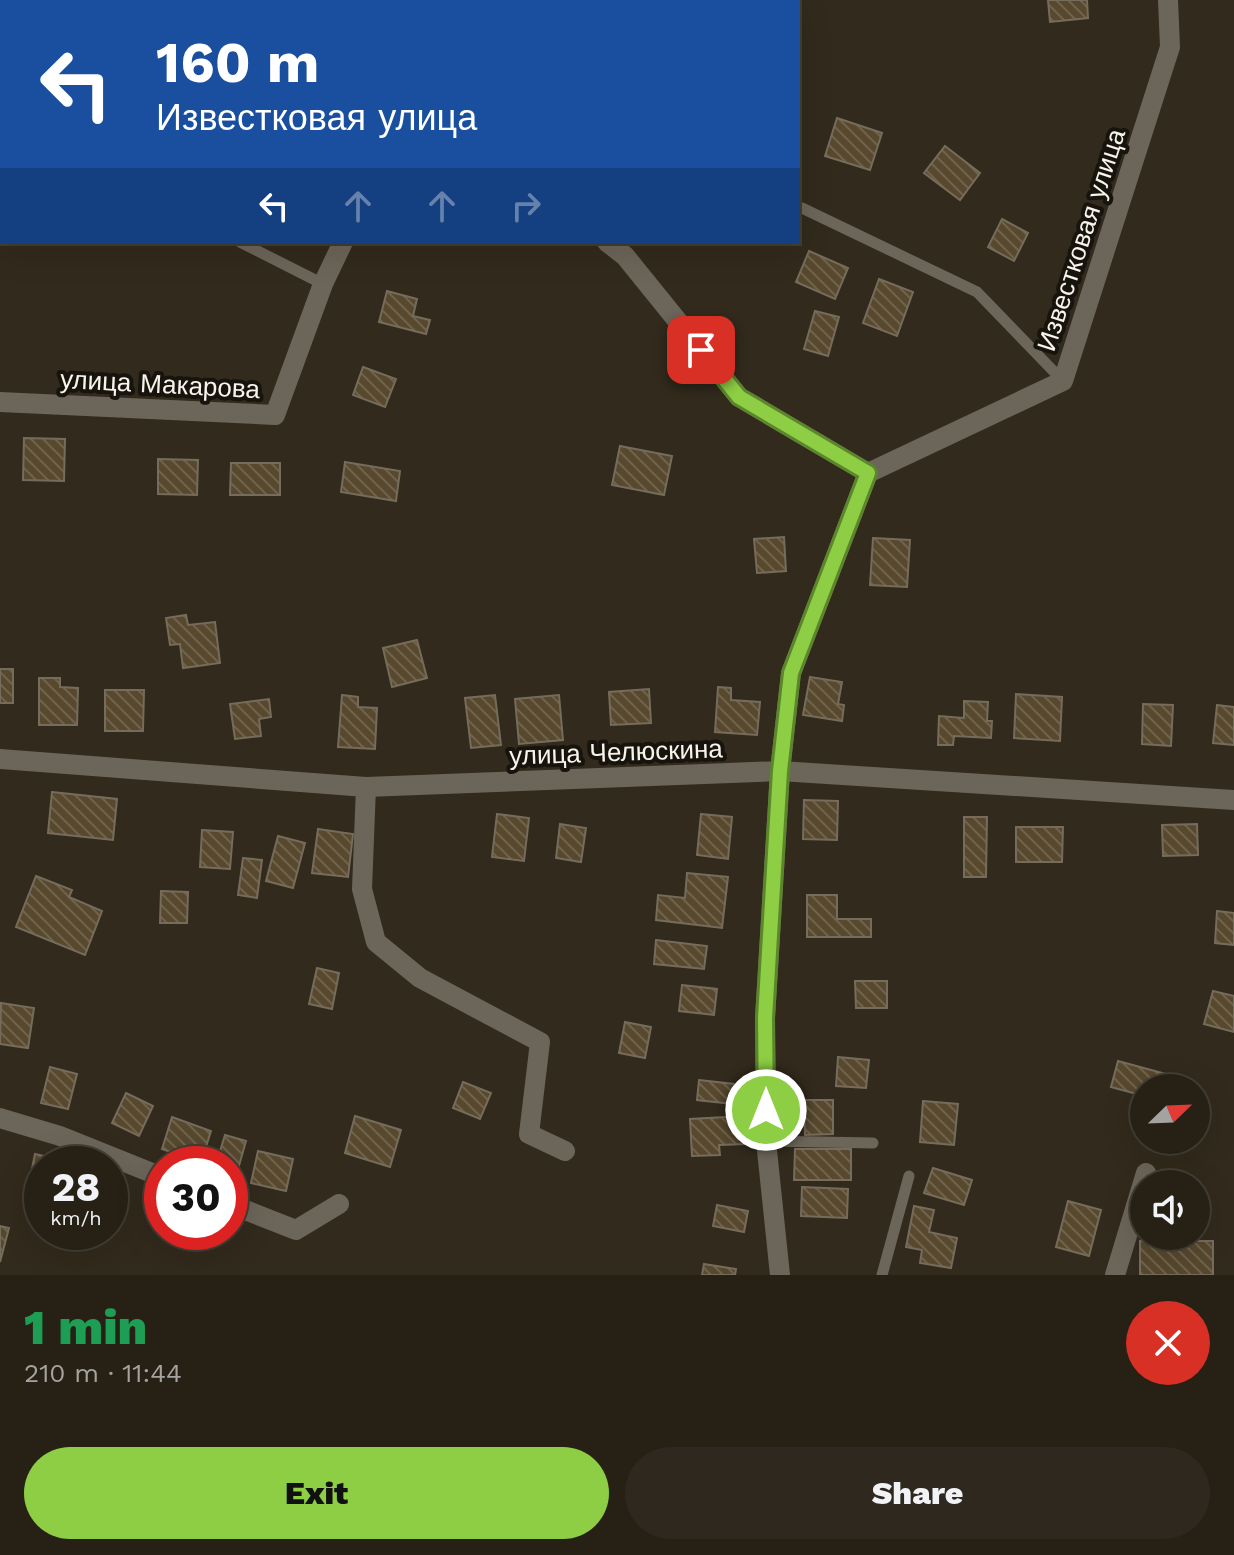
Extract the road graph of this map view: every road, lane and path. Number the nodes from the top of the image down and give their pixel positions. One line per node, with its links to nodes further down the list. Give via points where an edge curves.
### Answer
1 (1168, 0): 7 (street, Известковая улица, via 1170,47)
2 (802, 208): 7 (lane, via 977,292)
3 (244, 244): 6 (lane)
4 (342, 244): 6 (street, улица Макарова)
5 (610, 244): 9 (street, via 625,256 739,397)
6 (323, 284): 8 (street, улица Макарова, via 275,415)
7 (1063, 381): 9 (street, Известковая улица)
8 (0, 402)
9 (868, 473): 11 (street, via 791,673)
10 (0, 759): 12 (street, улица Челюскина)
11 (780, 771): 12 (street, улица Челюскина); 13 (street, улица Челюскина); 15 (street, via 765,1018)
12 (366, 787): 17 (street, via 362,889 376,942 420,978 540,1042 529,1134)
13 (1234, 800)
14 (0, 1118): 18 (street)
15 (766, 1141): 16 (lane); 23 (street)
16 (873, 1143)
17 (565, 1151)
18 (144, 1170)
19 (909, 1176): 24 (lane)
20 (339, 1204): 21 (street, via 296,1230)
21 (248, 1211)
22 (1130, 1226): 25 (street)
23 (780, 1275)
24 (882, 1275)
25 (1115, 1275)

